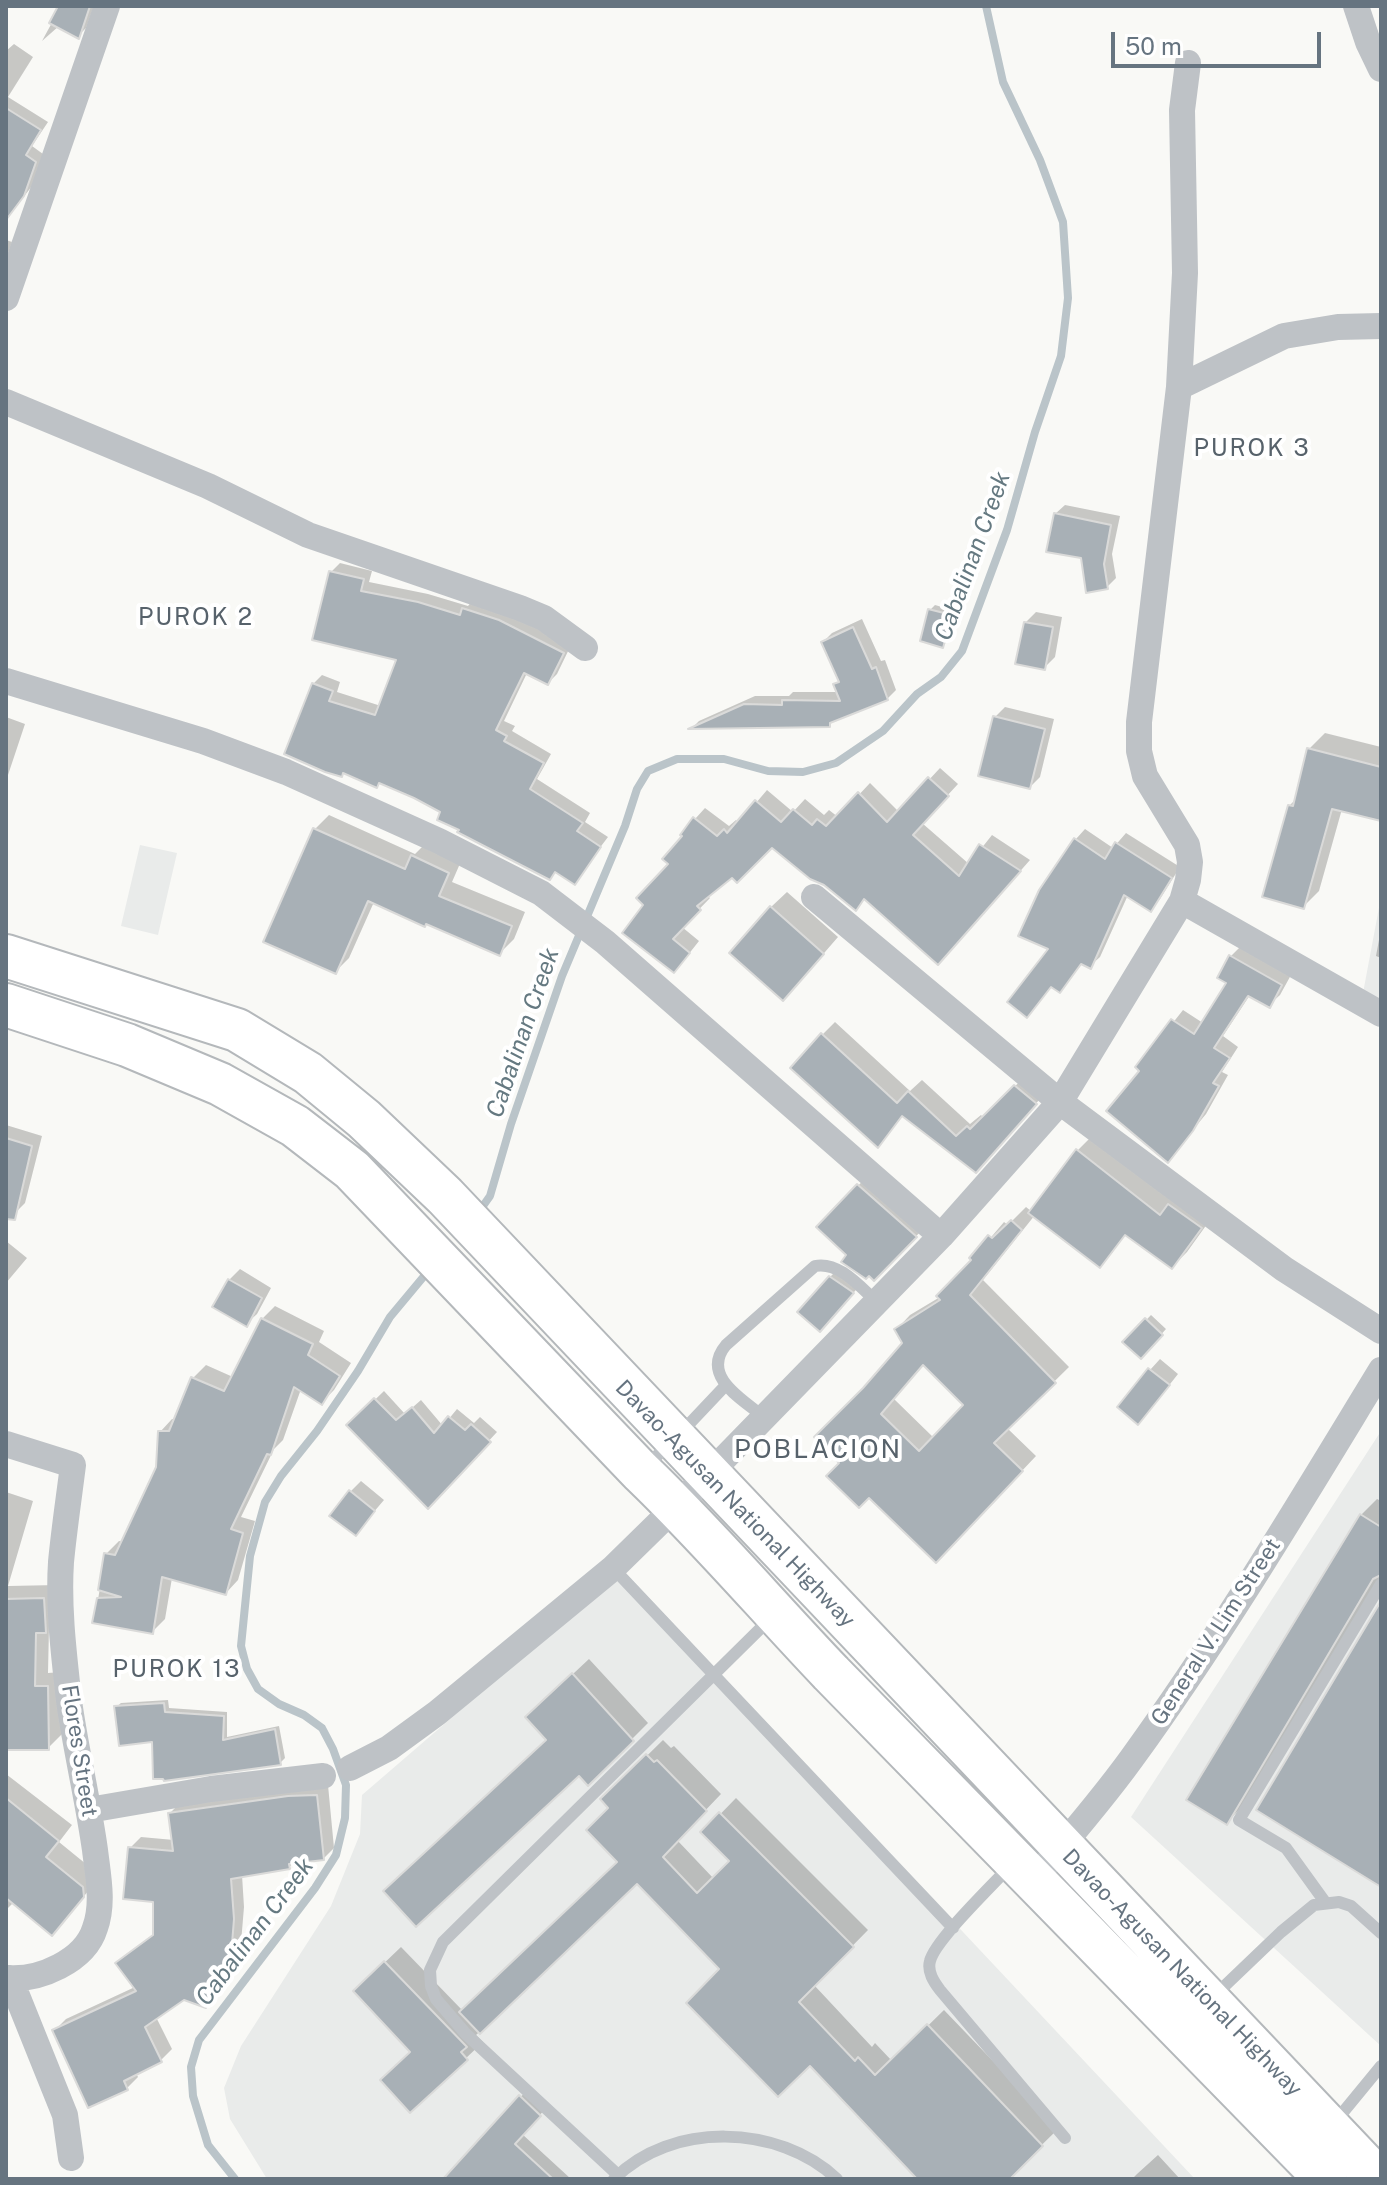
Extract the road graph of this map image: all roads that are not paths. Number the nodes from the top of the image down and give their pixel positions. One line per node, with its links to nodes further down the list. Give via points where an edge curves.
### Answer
1 (107, 6): 5 (street)
2 (1356, 6): 4 (street)
3 (1188, 63): 7 (street, via 1182,110 1185,273)
4 (1381, 69)
5 (6, 298)
6 (1381, 326): 7 (street, via 1284,336)
7 (1179, 387): 12 (street, via 1139,751 1145,776 1187,845 1189,871)
8 (6, 402): 9 (street, via 208,486 308,535 544,618)
9 (585, 648)
10 (6, 681): 17 (street, via 286,772 541,893 605,942)
11 (814, 897): 16 (street)
12 (1182, 901): 15 (street); 16 (street)
13 (6, 956): 23 (highway, Davao-Agusan National Highway, via 237,1030 308,1073 445,1196)
14 (6, 1005): 25 (highway, Davao-Agusan National Highway, via 127,1045 232,1091 295,1126 352,1170)
15 (1381, 1014)
16 (1060, 1102): 17 (street); 19 (street, via 1284,1269)
17 (941, 1236): 18 (street)
18 (877, 1302): 21 (lane, via 836,1268 815,1266 721,1351 718,1370); 22 (street)
19 (1381, 1331)
20 (1381, 1370): 35 (street, General V. Lim Street, via 1274,1546 1131,1760)
21 (725, 1386): 22 (lane); 23 (lane)
22 (764, 1417): 26 (street)
23 (674, 1440): 25 (lane); 26 (highway, Davao-Agusan National Highway)
24 (6, 1444): 34 (street, Flores Street, via 73,1465 61,1563 61,1624)
25 (640, 1471): 27 (highway, Davao-Agusan National Highway)
26 (708, 1475): 27 (street); 35 (highway, Davao-Agusan National Highway)
27 (676, 1506): 28 (street); 30 (highway, Davao-Agusan National Highway)
28 (613, 1568): 31 (lane); 32 (street, via 437,1713)
29 (1381, 1584): 36 (lane, via 1239,1820 1286,1848)
30 (775, 1615): 31 (lane); 35 (highway, Davao-Agusan National Highway)
31 (715, 1673): 37 (lane); 46 (lane, via 443,1942 430,1970 436,1999 466,2034)
32 (350, 1768)
33 (323, 1776): 34 (street)
34 (89, 1810): 39 (street, Flores Street, via 99,1882 96,1928 77,1956 27,1977)
35 (1036, 1851): 37 (lane); 40 (highway, Davao-Agusan National Highway); 45 (highway, Davao-Agusan National Highway)
36 (1325, 1902): 38 (lane, via 1351,1906); 40 (lane, via 1305,1910)
37 (953, 1928): 43 (lane, via 931,1957 934,1982)
38 (1381, 1933)
39 (8, 1978): 44 (street, via 65,2115)
40 (1210, 2001): 42 (highway, Davao-Agusan National Highway)
41 (1381, 2066): 42 (lane)
42 (1329, 2129): 45 (highway, Davao-Agusan National Highway)
43 (1065, 2138)
44 (71, 2158)
45 (1351, 2174)
46 (616, 2177): 47 (lane, via 648,2152 684,2141 733,2136 772,2143 820,2163)
47 (837, 2179)

